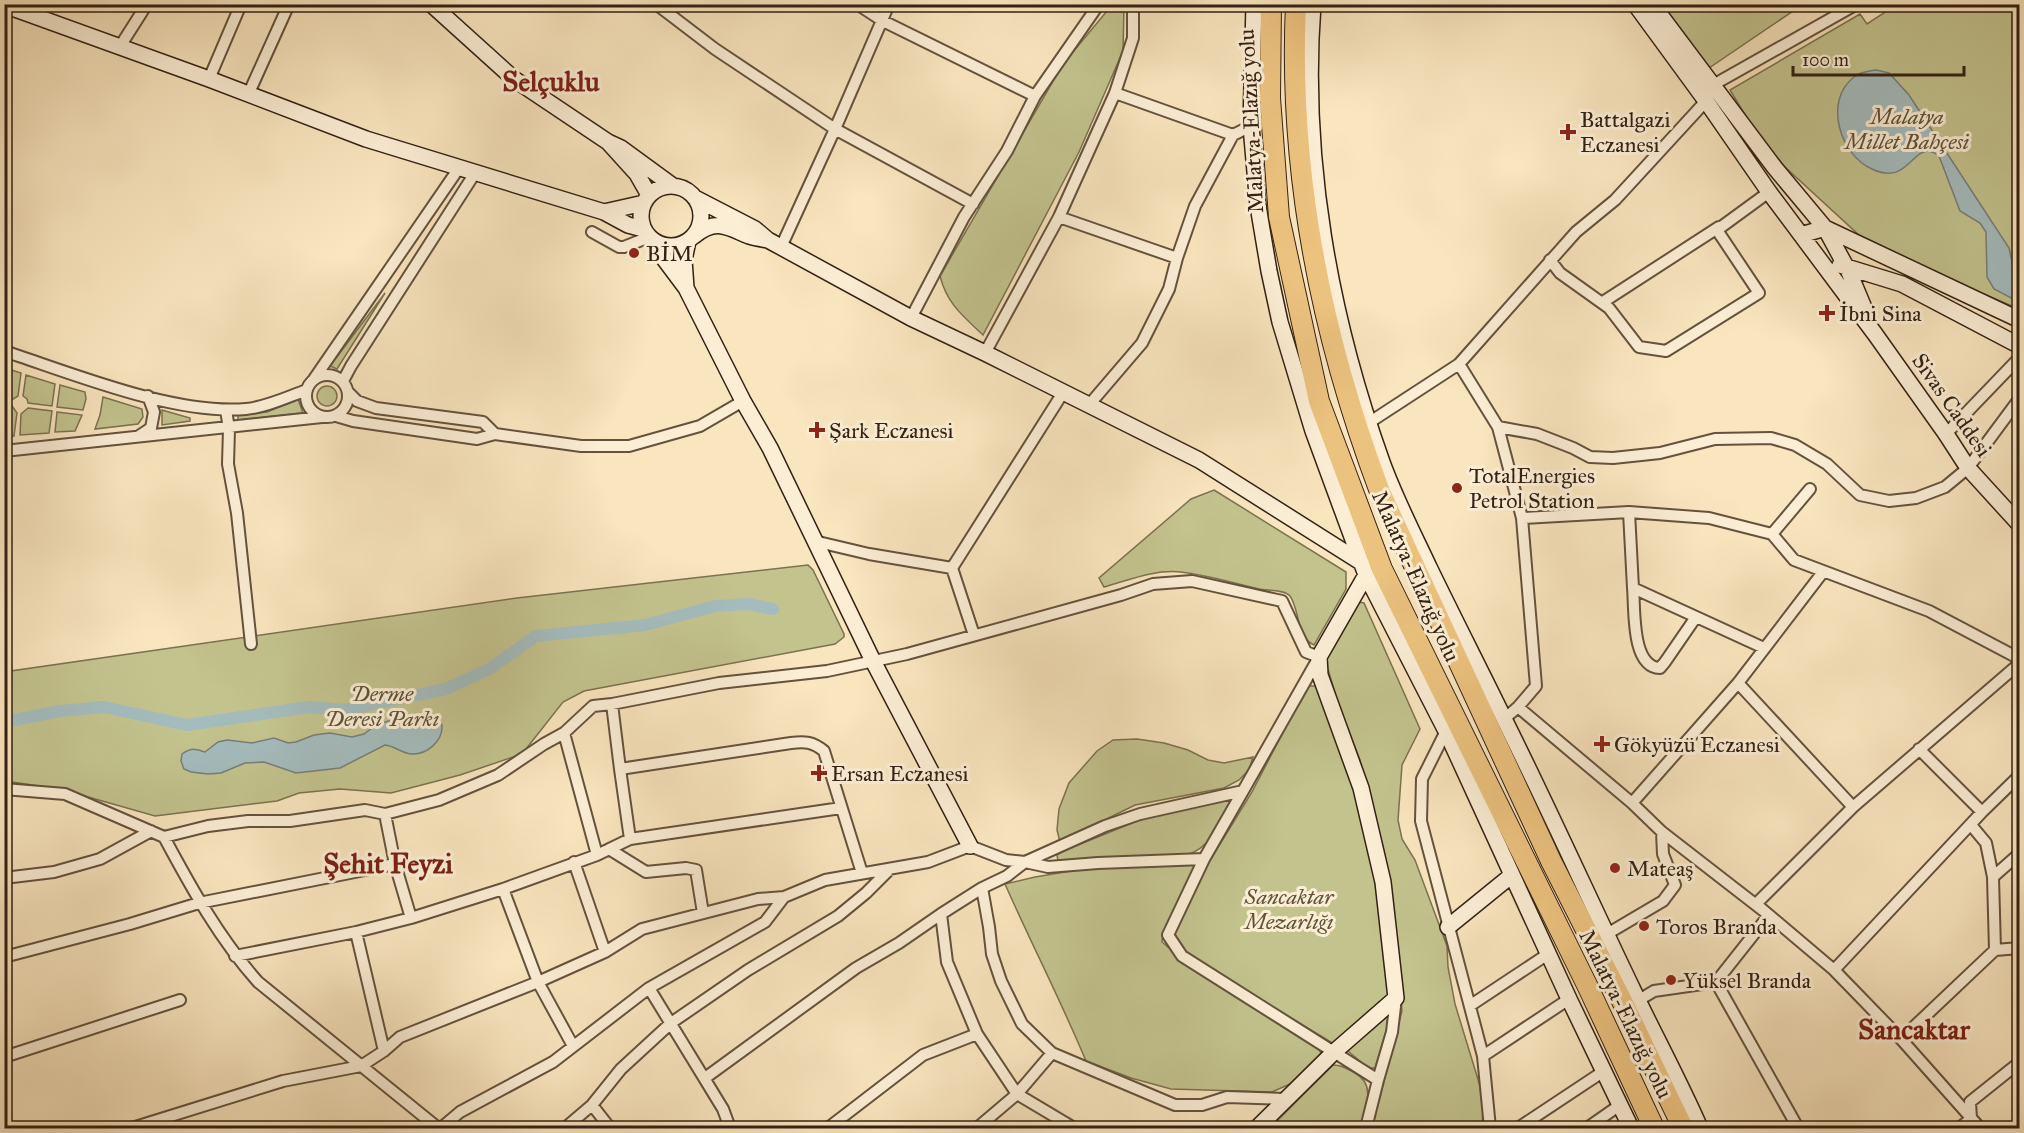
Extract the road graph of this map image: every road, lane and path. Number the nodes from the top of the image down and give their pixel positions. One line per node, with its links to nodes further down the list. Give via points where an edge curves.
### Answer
1 (147, 4): 19 (street)
2 (241, 4): 20 (street)
3 (289, 4): 23 (street)
4 (431, 4): 29 (main road, via 514,79)
5 (656, 4): 27 (street, via 715,49)
6 (857, 4): 18 (street)
7 (889, 4): 18 (street)
8 (1099, 4): 24 (street)
9 (1133, 4): 22 (street, via 1133,38)
10 (1254, 4): 26 (main road)
11 (1271, 4): 101 (highway, Malatya-Elazığ yolu, via 1270,98 1279,217 1318,401 1382,569)
12 (1296, 4): 193 (highway, Malatya-Elazığ yolu, via 1295,102 1310,240 1324,316 1359,437 1380,492 1551,861)
13 (1314, 4): 72 (main road, via 1310,41 1312,108 1323,241 1334,298)
14 (1635, 4): 25 (main road)
15 (1652, 4): 21 (main road)
16 (1857, 4): 21 (street)
17 (4, 5): 19 (main road)
18 (883, 21): 24 (street); 27 (street)
19 (119, 48): 20 (main road)
20 (208, 79): 23 (main road)
21 (1713, 85): 40 (main road)
22 (1115, 93): 28 (street); 38 (street)
23 (248, 95): 30 (main road, via 366,139)
24 (1035, 96): 36 (street, via 1007,151)
25 (1706, 101): 33 (main road); 47 (street, via 1615,200 1576,232)
26 (1251, 126): 28 (street); 87 (main road, via 1258,206 1280,322 1313,431)
27 (835, 129): 36 (street); 45 (street)
28 (1233, 135): 46 (street, via 1196,206)
29 (608, 142): 32 (main road); 35 (main road, via 637,174)
30 (459, 168): 31 (main road); 60 (street)
31 (475, 173): 37 (main road); 61 (street)
32 (673, 186): 34 (main road); 35 (main road, via 656,190)
33 (1770, 192): 39 (street); 42 (main road)
34 (695, 198): 44 (main road, via 700,223); 45 (main road)
35 (646, 199): 37 (main road); 43 (main road, via 641,221)
36 (973, 204): 52 (street)
37 (604, 212): 43 (main road)
38 (1059, 217): 46 (street); 57 (street)
39 (1719, 227): 51 (street); 51 (street, via 1716,231 1759,293 1666,351 1639,346)
40 (1825, 228): 42 (main road); 49 (main road); 53 (main road)
41 (592, 232): 43 (street, via 619,247)
42 (1801, 235): 48 (main road)
43 (650, 237): 44 (main road, via 673,247); 50 (main road)
44 (690, 240): 45 (main road, via 700,231 724,225); 50 (main road, via 684,260)
45 (775, 243): 52 (main road)
46 (1178, 258): 68 (street, via 1169,289 1142,344)
47 (1550, 261): 51 (street, via 1560,273); 59 (street)
48 (1822, 264): 49 (main road); 54 (main road)
49 (1845, 265): 54 (main road); 55 (main road, via 1902,284)
50 (686, 288): 67 (main road)
51 (1603, 302)
52 (911, 318): 57 (main road)
53 (2019, 321)
54 (1875, 334): 76 (main road, Sivas Caddesi)
55 (2019, 346)
56 (4, 351): 65 (street)
57 (986, 353): 63 (main road)
58 (2019, 357): 76 (street)
59 (1459, 364): 72 (street); 73 (street)
60 (314, 380): 61 (street, via 332,375); 62 (street)
61 (343, 381): 64 (street)
62 (307, 390): 69 (street, via 265,406); 71 (street, via 310,409)
63 (1064, 391): 68 (main road); 86 (street)
64 (348, 392): 70 (street, via 346,406); 75 (street, via 357,401 376,408 483,422)
65 (148, 396): 69 (street); 77 (street, via 154,412 151,428)
66 (2019, 398): 79 (street)
67 (743, 401): 75 (street, via 700,426 629,446 581,446); 85 (main road)
68 (1089, 405): 87 (main road, via 1198,460)
69 (226, 410): 74 (street)
70 (336, 416): 71 (street); 75 (street, via 477,439)
71 (322, 417): 74 (street)
72 (1370, 422): 100 (main road, via 1402,511)
73 (1498, 427): 79 (street, via 1536,434 1590,457 1613,458 1660,453 1714,440 1771,438 1795,445 1827,464 1860,495 1874,500 1916,498 1945,487); 82 (street)
74 (229, 428): 77 (street); 92 (street, via 228,464)
75 (495, 434)
76 (1946, 434): 79 (main road, Sivas Caddesi)
77 (136, 438): 78 (street)
78 (4, 451)
79 (1968, 468): 83 (main road, Sivas Caddesi)
80 (1810, 489): 84 (street)
81 (1629, 512): 82 (street); 84 (street, via 1709,518); 89 (street)
82 (1522, 518): 99 (street, via 1536,686)
83 (2019, 525)
84 (1772, 534): 88 (street, via 1794,560)
85 (814, 541): 86 (street); 95 (main road)
86 (952, 567): 91 (street)
87 (1364, 569): 94 (main road); 101 (main road)
88 (1823, 572): 93 (street); 96 (street, via 1929,610)
89 (1633, 588): 90 (street); 90 (street, via 1639,651 1653,667 1660,668)
90 (1696, 617): 93 (street)
91 (974, 635): 94 (street, via 1153,584 1192,581 1282,601 1306,652); 95 (street)
92 (251, 644)
93 (1764, 648): 97 (street)
94 (1319, 657): 107 (street); 154 (main road, via 1320,675 1361,788 1383,882)
95 (873, 661): 98 (street, via 827,671 719,683); 118 (main road)
96 (2019, 661): 103 (street)
97 (1738, 683): 108 (street); 109 (street)
98 (612, 704): 102 (street, via 593,705); 104 (street)
99 (1518, 707): 100 (street); 108 (street)
100 (1504, 719): 143 (main road)
101 (1450, 723): 120 (highway, Malatya-Elazığ yolu); 129 (main road); 141 (street, via 1422,779 1421,821)
102 (564, 733): 112 (street, via 498,775 439,800); 122 (street)
103 (1919, 749): 109 (street); 111 (street)
104 (620, 769): 110 (street, via 810,742 824,751); 117 (street)
105 (2019, 775): 111 (street)
106 (4, 789): 114 (street, via 65,794)
107 (1243, 791): 123 (street); 125 (street, via 1140,814)
108 (1632, 803): 115 (street)
109 (1853, 807): 139 (street, via 1756,904)
110 (842, 808): 117 (street); 128 (street)
111 (1982, 812): 113 (street)
112 (385, 814): 116 (street, via 365,810 290,821 248,821); 126 (street)
113 (1971, 825): 130 (street, via 1986,843); 150 (street)
114 (151, 831): 116 (street); 131 (street, via 100,859 54,872)
115 (1662, 832): 139 (street); 143 (street, via 1663,854 1675,885 1663,901)
116 (164, 837): 135 (street)
117 (630, 839): 119 (street)
118 (970, 846): 125 (street, via 1006,860); 127 (street, via 928,862)
119 (609, 849): 122 (street); 137 (street, via 646,872 696,870)
120 (1519, 850): 136 (main road); 192 (highway, Malatya-Elazığ yolu)
121 (2019, 852): 130 (street)
122 (597, 855): 124 (street)
123 (1204, 859): 125 (street, via 1048,867); 165 (street, via 1168,935 1174,946 1182,956)
124 (574, 862): 133 (street); 146 (street)
125 (1025, 862): 132 (street)
126 (395, 864): 135 (street); 140 (street)
127 (890, 868): 128 (street); 159 (street, via 838,916 748,970)
128 (862, 873): 134 (street, via 825,880)
129 (1512, 874): 136 (main road); 141 (main road)
130 (1993, 877): 145 (street)
131 (4, 878)
132 (982, 888): 138 (street); 164 (street, via 992,954 1001,981 1022,1024)
133 (503, 889): 140 (street); 151 (street)
134 (784, 897): 137 (street, via 758,899); 153 (street, via 765,922)
135 (200, 903): 148 (street); 149 (street)
136 (1528, 912): 147 (main road)
137 (703, 913): 146 (street, via 642,929)
138 (941, 914): 160 (street, via 947,962); 171 (street, via 856,968)
139 (1769, 915): 150 (street); 152 (street)
140 (411, 918): 142 (street)
141 (1449, 927): 158 (street)
142 (356, 932): 148 (street); 163 (street)
143 (1607, 934): 157 (main road)
144 (2019, 948): 145 (street)
145 (1995, 950): 161 (street)
146 (604, 952): 151 (street)
147 (1548, 954): 155 (main road); 158 (street)
148 (236, 956): 169 (street, via 258,981)
149 (4, 957)
150 (1834, 970): 161 (street)
151 (538, 982): 162 (street); 163 (street, via 400,1037)
152 (1716, 982): 157 (street, via 1654,991); 195 (street)
153 (649, 988): 159 (street); 162 (street)
154 (1396, 998): 165 (main road); 172 (street, via 1392,1032)
155 (1569, 999): 166 (street); 170 (main road)
156 (180, 1000): 167 (street)
157 (1639, 1000): 194 (main road)
158 (1471, 1005): 166 (street)
159 (671, 1023): 171 (street); 175 (street, via 621,1070)
160 (976, 1034): 173 (street); 183 (street, via 923,1055)
161 (1901, 1039): 177 (street)
162 (573, 1046): 179 (street, via 553,1062 460,1112)
163 (384, 1051): 169 (street)
164 (1052, 1053): 173 (street); 174 (street, via 1175,1105 1202,1105 1227,1096)
165 (1333, 1053): 172 (street); 174 (main road)
166 (1483, 1056): 188 (street)
167 (4, 1057)
168 (2019, 1062): 177 (street, via 1970,1102)
169 (361, 1066): 178 (street, via 283,1081); 179 (street)
170 (1604, 1071): 176 (main road); 189 (street)
171 (705, 1078): 182 (street)
172 (1378, 1080): 187 (street)
173 (1017, 1094): 184 (street); 185 (street)
174 (1287, 1099): 186 (main road)
175 (592, 1105): 180 (street); 181 (street)
176 (1620, 1105): 190 (street); 191 (main road)
177 (1971, 1119): 196 (street); 197 (street)
178 (132, 1128)
179 (440, 1128)
180 (565, 1128)
181 (610, 1128)
182 (730, 1128)
183 (828, 1128)
184 (977, 1128)
185 (1074, 1128)
186 (1257, 1128)
187 (1366, 1128)
188 (1490, 1128)
189 (1518, 1128)
190 (1587, 1128)
191 (1631, 1128)
192 (1654, 1128)
193 (1683, 1128)
194 (1700, 1128)
195 (1798, 1128)
196 (1959, 1128)
197 (1980, 1128)

